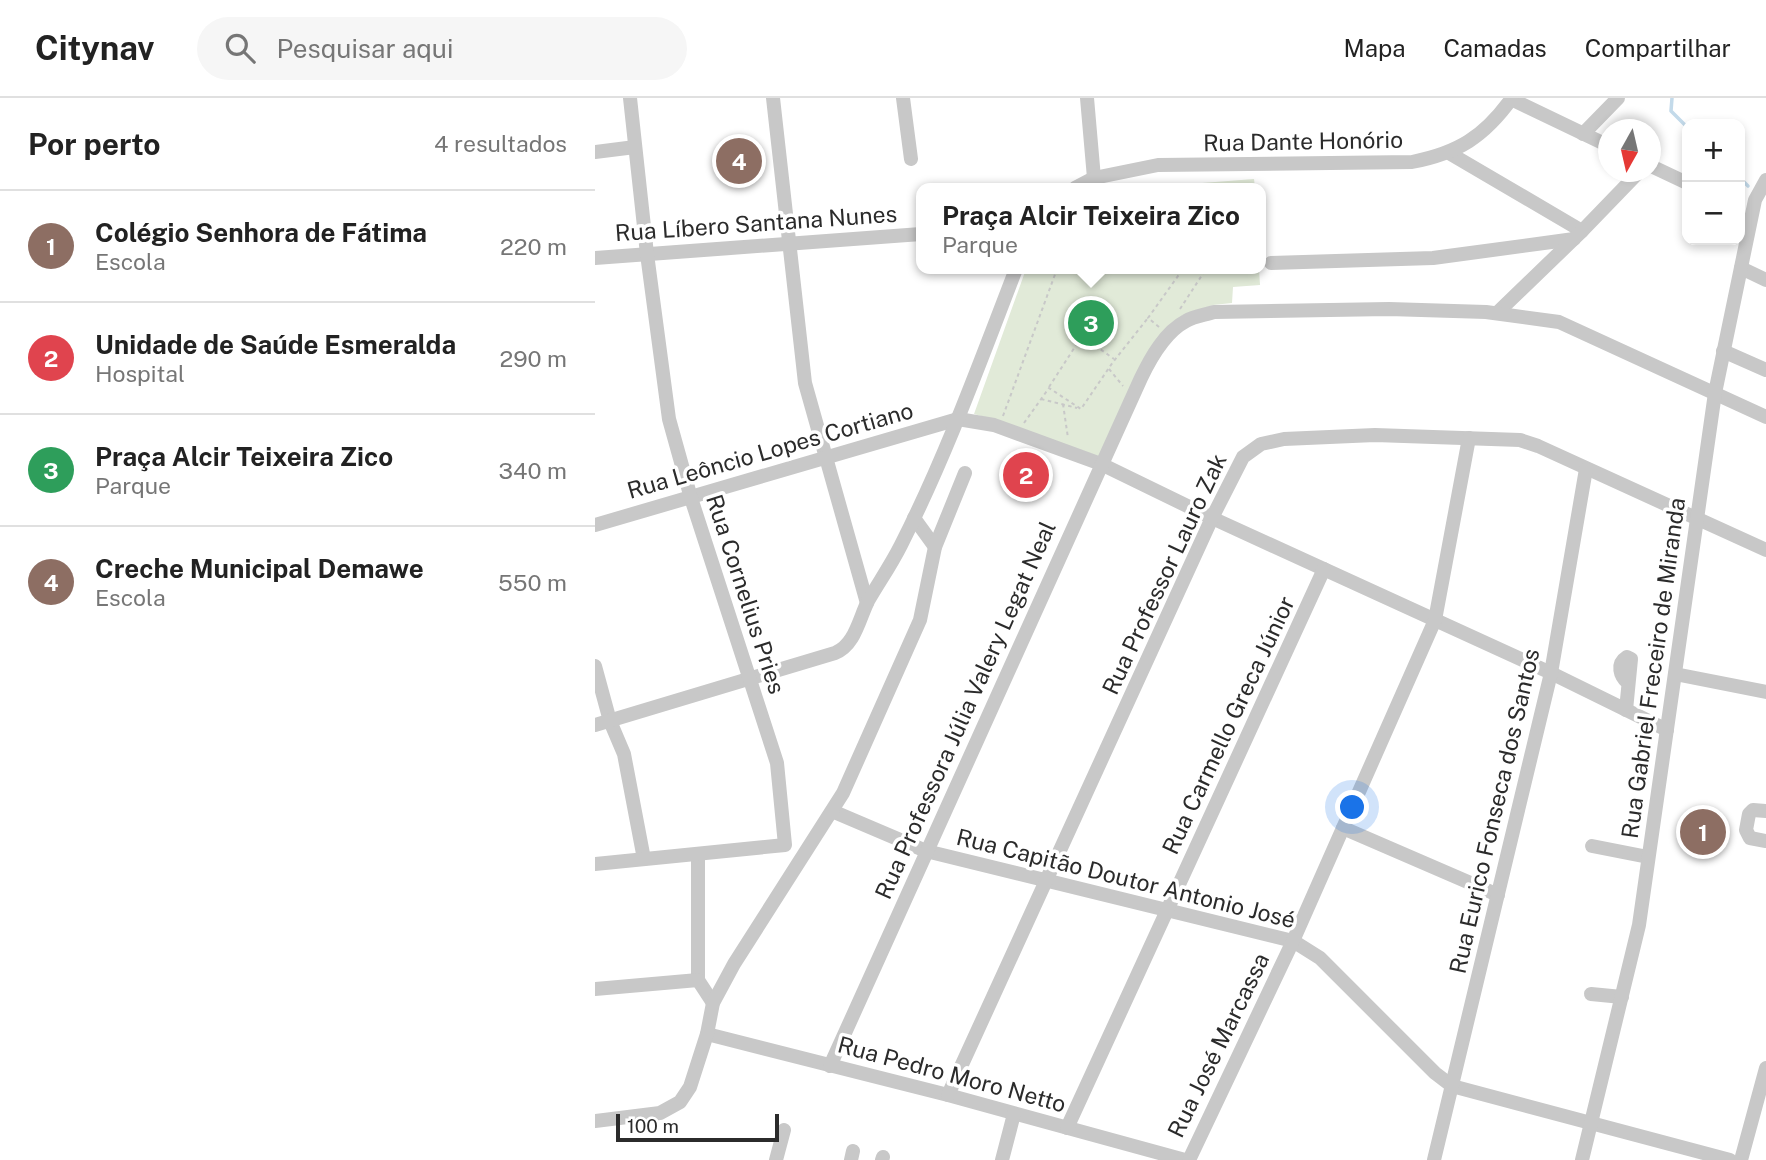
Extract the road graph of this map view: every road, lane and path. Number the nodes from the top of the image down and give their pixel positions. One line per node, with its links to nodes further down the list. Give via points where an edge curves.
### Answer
1 (630, 98): 9 (street, Rua Cornelius Pries)
2 (773, 98): 22 (street)
3 (903, 98): 12 (street)
4 (1087, 98): 14 (street)
5 (1512, 98): 7 (street); 11 (street, Rua Dante Honório, via 1485,129)
6 (1618, 98): 7 (street)
7 (1583, 134): 8 (street)
8 (1598, 141)
9 (635, 147): 10 (street); 23 (street, Rua Cornelius Pries)
10 (595, 152)
11 (1449, 153): 14 (street, Rua Dante Honório, via 1387,164 1158,166); 21 (street)
12 (911, 159)
13 (1661, 171): 17 (street)
14 (1094, 178): 18 (street, Rua Dante Honório)
15 (1765, 181): 19 (street, Rua Gabriel Freceiro de Miranda)
16 (1629, 182): 21 (street)
17 (1685, 182)
18 (1084, 183)
19 (1746, 210): 26 (street, Rua Gabriel Freceiro de Miranda)
20 (916, 234): 22 (street, Rua Líbero Santana Nunes)
21 (1578, 235): 25 (street, via 1433,258); 33 (street)
22 (789, 243): 23 (street, Rua Líbero Santana Nunes); 52 (street, via 805,383)
23 (647, 254): 24 (street, Rua Líbero Santana Nunes); 56 (street, Rua Cornelius Pries, via 669,419)
24 (595, 258)
25 (1271, 263)
26 (1741, 268): 31 (street); 36 (street, Rua Gabriel Freceiro de Miranda)
27 (1014, 274): 47 (street)
28 (1054, 274): 48 (path)
29 (1179, 274): 34 (path)
30 (1203, 274): 32 (path)
31 (1766, 280)
32 (1176, 313)
33 (1497, 313): 42 (street, Rua Professora Júlia Valery Legat Neal, via 1559,322); 53 (street, Rua Professora Júlia Valery Legat Neal, via 1389,309 1214,312 1186,321 1153,355)
34 (1148, 318): 35 (path); 37 (path)
35 (1161, 329)
36 (1723, 351): 39 (street); 42 (street, Rua Gabriel Freceiro de Miranda)
37 (1115, 360): 38 (path); 41 (path, via 1082,336)
38 (1109, 368): 40 (path); 45 (path)
39 (1766, 370)
40 (1124, 387)
41 (1049, 388): 43 (path); 45 (path)
42 (1715, 393): 46 (street, Rua Professora Júlia Valery Legat Neal); 58 (street, Rua Gabriel Freceiro de Miranda)
43 (1041, 399): 44 (path); 49 (path)
44 (1063, 404): 45 (path); 51 (path)
45 (1081, 409)
46 (1766, 416)
47 (958, 419): 52 (street, Rua Leôncio Lopes Cortiano); 53 (street, via 994,425); 59 (street)
48 (1001, 422)
49 (1021, 428)
50 (1469, 438): 54 (street, Rua Professor Lauro Zak, via 1520,440); 57 (street, Rua Professor Lauro Zak, via 1375,435 1261,444 1243,457); 65 (street, Rua José Marcassa)
51 (1070, 446)
52 (828, 459): 56 (street, Rua Leôncio Lopes Cortiano); 64 (street)
53 (1101, 464): 57 (street); 81 (street, Rua Professora Júlia Valery Legat Neal)
54 (1586, 469): 58 (street, Rua Professor Lauro Zak); 67 (street, Rua Eurico Fonseca dos Santos)
55 (965, 473): 61 (street)
56 (691, 498): 60 (street, Rua Leôncio Lopes Cortiano); 69 (street, Rua Cornelius Pries)
57 (1212, 518): 63 (street); 86 (street, Rua Professor Lauro Zak)
58 (1697, 519): 62 (street, Rua Professor Lauro Zak); 68 (street, Rua Gabriel Freceiro de Miranda)
59 (916, 521): 61 (street); 64 (street)
60 (595, 525)
61 (931, 542): 76 (street, via 919,620)
62 (1766, 550)
63 (1324, 569): 65 (street); 88 (street, Rua Carmello Greca Júnior)
64 (867, 603): 69 (street, via 846,647)
65 (1435, 620): 67 (street); 78 (street, Rua José Marcassa)
66 (595, 666): 73 (street)
67 (1551, 673): 72 (street); 87 (street, Rua Eurico Fonseca dos Santos)
68 (1675, 674): 71 (street); 75 (street, Rua Gabriel Freceiro de Miranda)
69 (748, 679): 73 (street); 82 (street, Rua Cornelius Pries, via 777,763 785,845)
70 (1628, 683): 72 (street)
71 (1766, 692)
72 (1626, 710): 75 (street)
73 (610, 721): 74 (street); 84 (street, via 624,754)
74 (595, 725)
75 (1667, 730): 83 (street, Rua Gabriel Freceiro de Miranda)
76 (832, 811): 81 (street, Rua Capitão Doutor Antonio José); 94 (street)
77 (1766, 811): 79 (street, via 1752,810 1746,830 1751,838)
78 (1343, 828): 87 (street); 89 (street, Rua José Marcassa)
79 (1766, 841)
80 (1592, 846): 83 (street)
81 (926, 851): 86 (street, Rua Capitão Doutor Antonio José); 96 (street, Rua Professora Júlia Valery Legat Neal)
82 (698, 854): 84 (street); 90 (street)
83 (1648, 857): 93 (street, Rua Gabriel Freceiro de Miranda, via 1639,925)
84 (645, 859): 85 (street)
85 (595, 864)
86 (1047, 880): 88 (street, Rua Capitão Doutor Antonio José); 99 (street, Rua Professor Lauro Zak)
87 (1499, 895): 98 (street, Rua Eurico Fonseca dos Santos)
88 (1169, 910): 89 (street, Rua Capitão Doutor Antonio José); 103 (street, Rua Carmello Greca Júnior)
89 (1293, 941): 98 (street, Rua Capitão Doutor Antonio José, via 1320,958); 107 (street, Rua José Marcassa)
90 (698, 980): 91 (street); 94 (street)
91 (595, 989)
92 (1591, 994): 93 (street)
93 (1622, 997): 102 (street, Rua Gabriel Freceiro de Miranda)
94 (713, 1003): 95 (street)
95 (707, 1034): 96 (street, Rua Pedro Moro Netto); 101 (street, via 690,1087 680,1102 660,1113)
96 (830, 1066): 99 (street, Rua Pedro Moro Netto)
97 (1766, 1068): 111 (street)
98 (1452, 1086): 102 (street, Rua Capitão Doutor Antonio José); 108 (street, Rua Eurico Fonseca dos Santos)
99 (948, 1096): 100 (street, Rua Pedro Moro Netto)
100 (1014, 1114): 103 (street, Rua Pedro Moro Netto); 106 (street)
101 (595, 1121)
102 (1591, 1124): 109 (street, Rua Gabriel Freceiro de Miranda); 110 (street, Rua Capitão Doutor Antonio José)
103 (1067, 1128): 107 (street, Rua Pedro Moro Netto)
104 (784, 1130): 105 (street)
105 (776, 1160)
106 (1002, 1160)
107 (1187, 1160)
108 (1434, 1160)
109 (1582, 1160)
110 (1730, 1160)
111 (1741, 1160)

